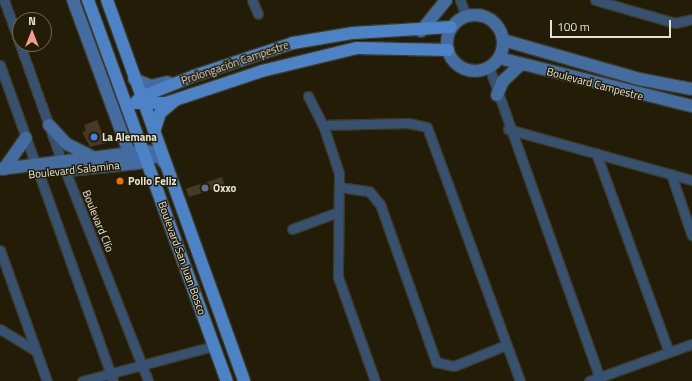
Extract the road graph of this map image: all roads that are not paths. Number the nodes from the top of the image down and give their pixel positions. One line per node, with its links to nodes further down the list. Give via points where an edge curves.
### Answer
1 (4, 0): 32 (street, Boulevard Clío)
2 (73, 0): 38 (street)
3 (88, 0): 21 (main road, Boulevard San Juan Bosco)
4 (107, 0): 17 (main road, Boulevard San Juan Bosco)
5 (252, 0): 9 (street)
6 (446, 0): 13 (street)
7 (460, 0): 10 (street)
8 (595, 0): 11 (street, via 675,23)
9 (258, 14)
10 (466, 16): 12 (street); 14 (street, via 476,14 495,22)
11 (692, 19)
12 (451, 27): 13 (main road, Prolongación Campestre); 15 (street)
13 (421, 31): 22 (main road, Prolongación Campestre, via 353,33 293,43)
14 (503, 40): 16 (street); 24 (street, Boulevard Campestre, via 639,79)
15 (448, 50): 20 (street, via 464,69); 28 (main road, Prolongación Campestre, via 357,48 292,62)
16 (499, 58): 18 (street, Boulevard Campestre); 20 (street)
17 (129, 64): 21 (main road, via 126,74); 23 (main road, Boulevard San Juan Bosco)
18 (521, 64): 26 (street, via 503,81); 30 (street, Boulevard Campestre)
19 (0, 65): 35 (street)
20 (489, 67): 26 (street)
21 (113, 68): 25 (main road, Boulevard San Juan Bosco)
22 (194, 76): 23 (street, via 151,86); 29 (main road, Prolongación Campestre)
23 (134, 79): 29 (main road, Boulevard San Juan Bosco)
24 (692, 89)
25 (122, 93): 29 (main road); 31 (main road, Boulevard San Juan Bosco)
26 (497, 95): 34 (street)
27 (308, 96): 33 (street)
28 (175, 100): 29 (main road); 36 (main road, via 160,113)
29 (140, 101): 31 (main road); 36 (main road, Boulevard San Juan Bosco)
30 (692, 106)
31 (131, 119): 36 (main road, Boulevard San Juan Bosco)
32 (49, 125): 39 (street, via 74,149); 41 (street, Boulevard Clío)
33 (323, 125): 46 (street, via 335,159); 53 (street, via 408,122 427,127)
34 (508, 129): 37 (street); 59 (street)
35 (26, 138): 42 (street); 43 (street)
36 (151, 151): 38 (street, Boulevard Salamina); 40 (main road, Boulevard San Juan Bosco); 40 (main road, via 155,160); 41 (street, Boulevard Salamina); 54 (main road, Boulevard San Juan Bosco)
37 (596, 153): 44 (street); 56 (street)
38 (130, 155): 39 (street, Boulevard Salamina)
39 (98, 158): 41 (street, Boulevard Salamina)
40 (166, 165): 64 (main road, Boulevard San Juan Bosco)
41 (63, 166): 42 (street, Boulevard Salamina); 57 (street, Boulevard Clío)
42 (36, 169): 43 (street, Boulevard Salamina); 58 (street)
43 (1, 172)
44 (671, 174): 45 (street); 49 (street)
45 (692, 180)
46 (339, 187): 47 (street); 53 (street, via 369,191 380,204 436,362 454,366)
47 (338, 212): 48 (street); 65 (street, via 338,277)
48 (292, 229)
49 (692, 236)
50 (0, 250): 55 (street)
51 (0, 329): 55 (street)
52 (692, 344): 56 (street)
53 (506, 345): 66 (street)
54 (214, 346): 57 (street); 63 (main road, Boulevard San Juan Bosco)
55 (36, 350): 60 (street)
56 (669, 352): 59 (street)
57 (141, 363): 58 (street); 62 (street, Boulevard Clío)
58 (111, 377): 61 (street)
59 (601, 379): 67 (street)
60 (47, 381)
61 (82, 381)
62 (148, 381)
63 (227, 381)
64 (244, 381)
65 (375, 381)
66 (520, 381)
67 (589, 381)

